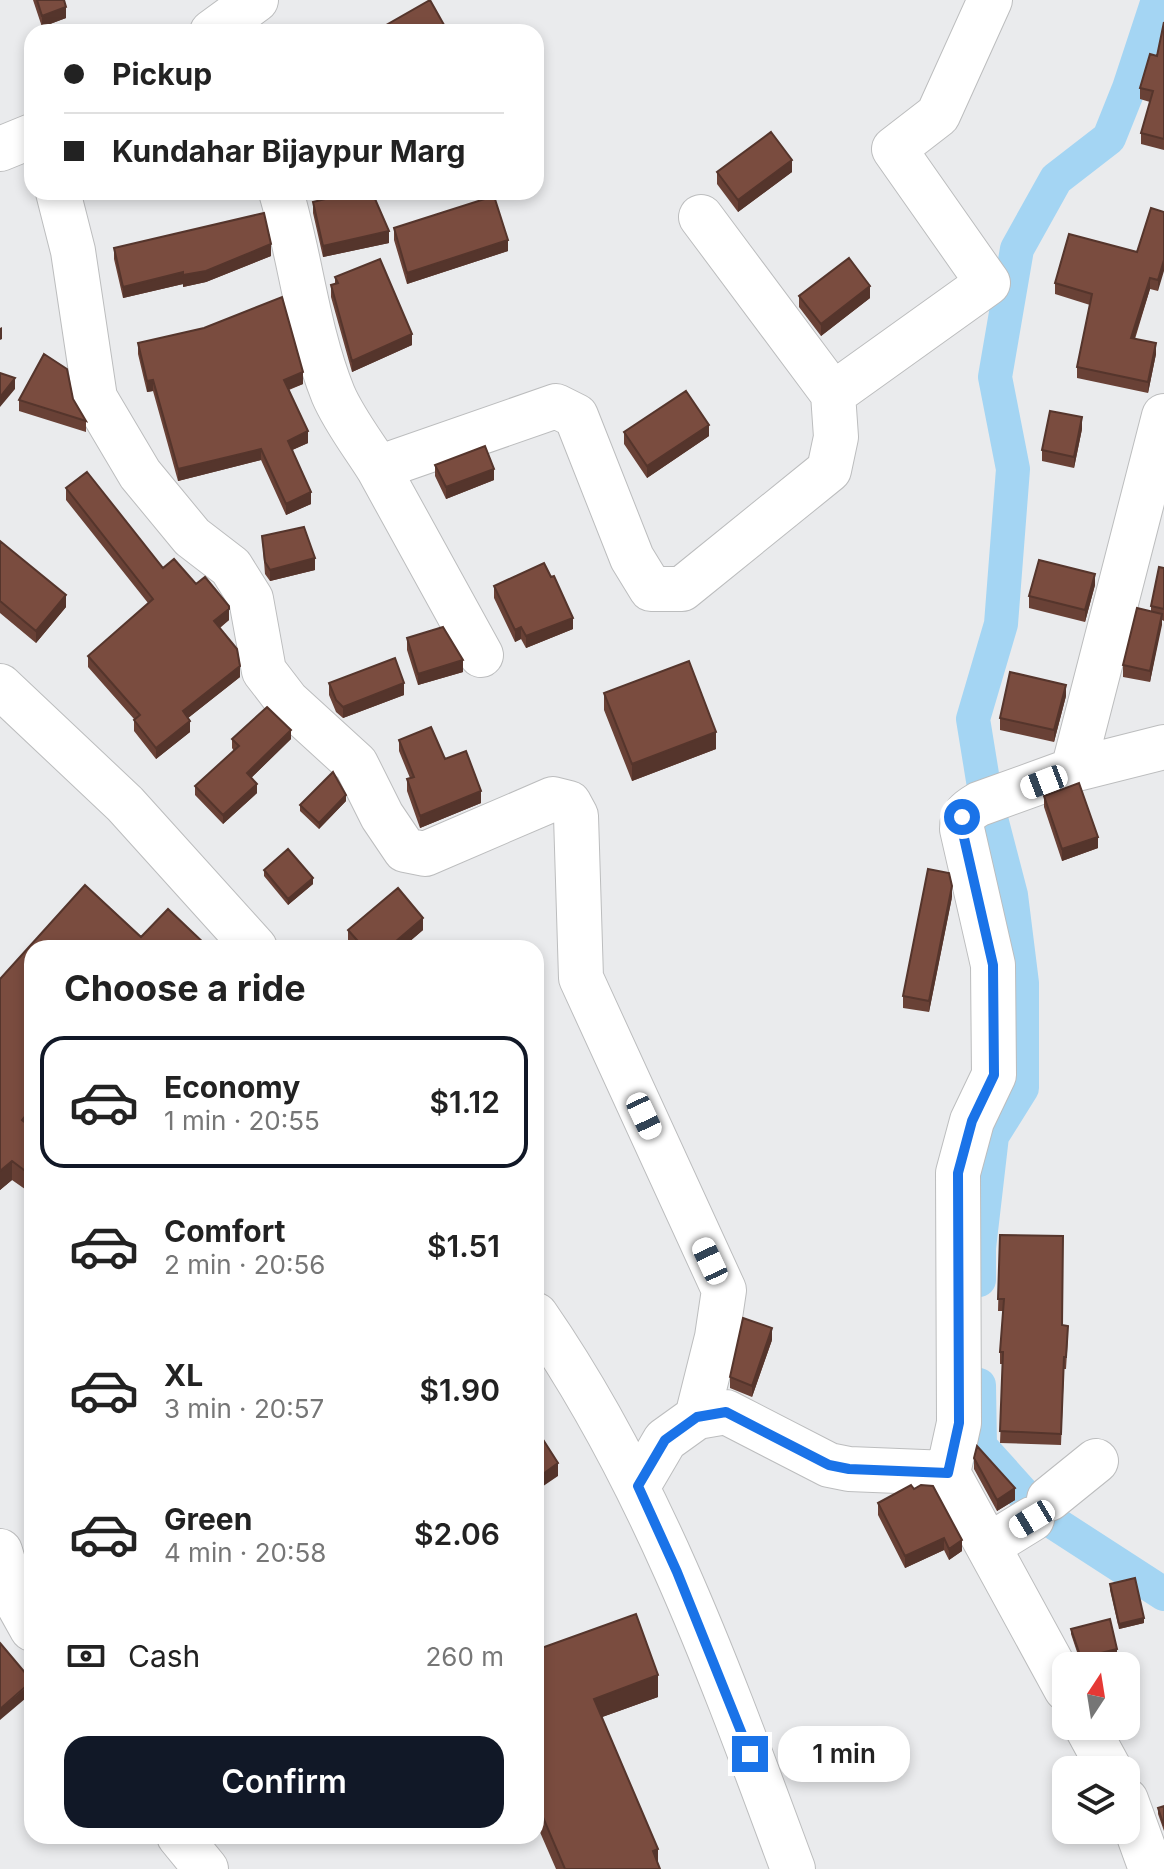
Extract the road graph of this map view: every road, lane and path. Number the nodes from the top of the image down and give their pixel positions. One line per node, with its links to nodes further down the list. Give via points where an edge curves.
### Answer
1 (256, 0): 3 (street)
2 (990, 0): 9 (street, via 938,115 894,149 988,283)
3 (223, 24)
4 (24, 139): 5 (street)
5 (0, 149)
6 (60, 200): 18 (street, via 95,398 140,474 192,537 231,567 251,599 264,671 287,701 356,764 405,850 425,854 553,799 569,803 576,816 581,978 724,1290)
7 (283, 200): 11 (street, via 309,321 334,397)
8 (701, 217): 9 (street)
9 (833, 394): 11 (street, via 836,437 829,470 682,589 651,589 632,558 576,416 556,406)
10 (1164, 416): 15 (street)
11 (378, 468): 12 (street)
12 (481, 655)
13 (0, 686): 16 (street, via 125,804)
14 (1164, 747): 15 (street)
15 (1073, 770): 20 (street, via 968,810 962,817 993,965 994,1075 972,1121 958,1173 959,1423)
16 (248, 940)
17 (544, 1337): 21 (street)
18 (697, 1417): 20 (street, via 726,1412 829,1465); 21 (street, via 665,1440)
19 (1096, 1461): 22 (street)
20 (948, 1473): 22 (street)
21 (638, 1486): 30 (street, via 729,1696)
22 (988, 1546): 25 (street)
23 (0, 1551): 24 (street)
24 (24, 1615)
25 (1052, 1663)
26 (186, 1844): 29 (street)
27 (1138, 1844): 28 (street)
28 (1144, 1867)
29 (206, 1869)
30 (793, 1869)

